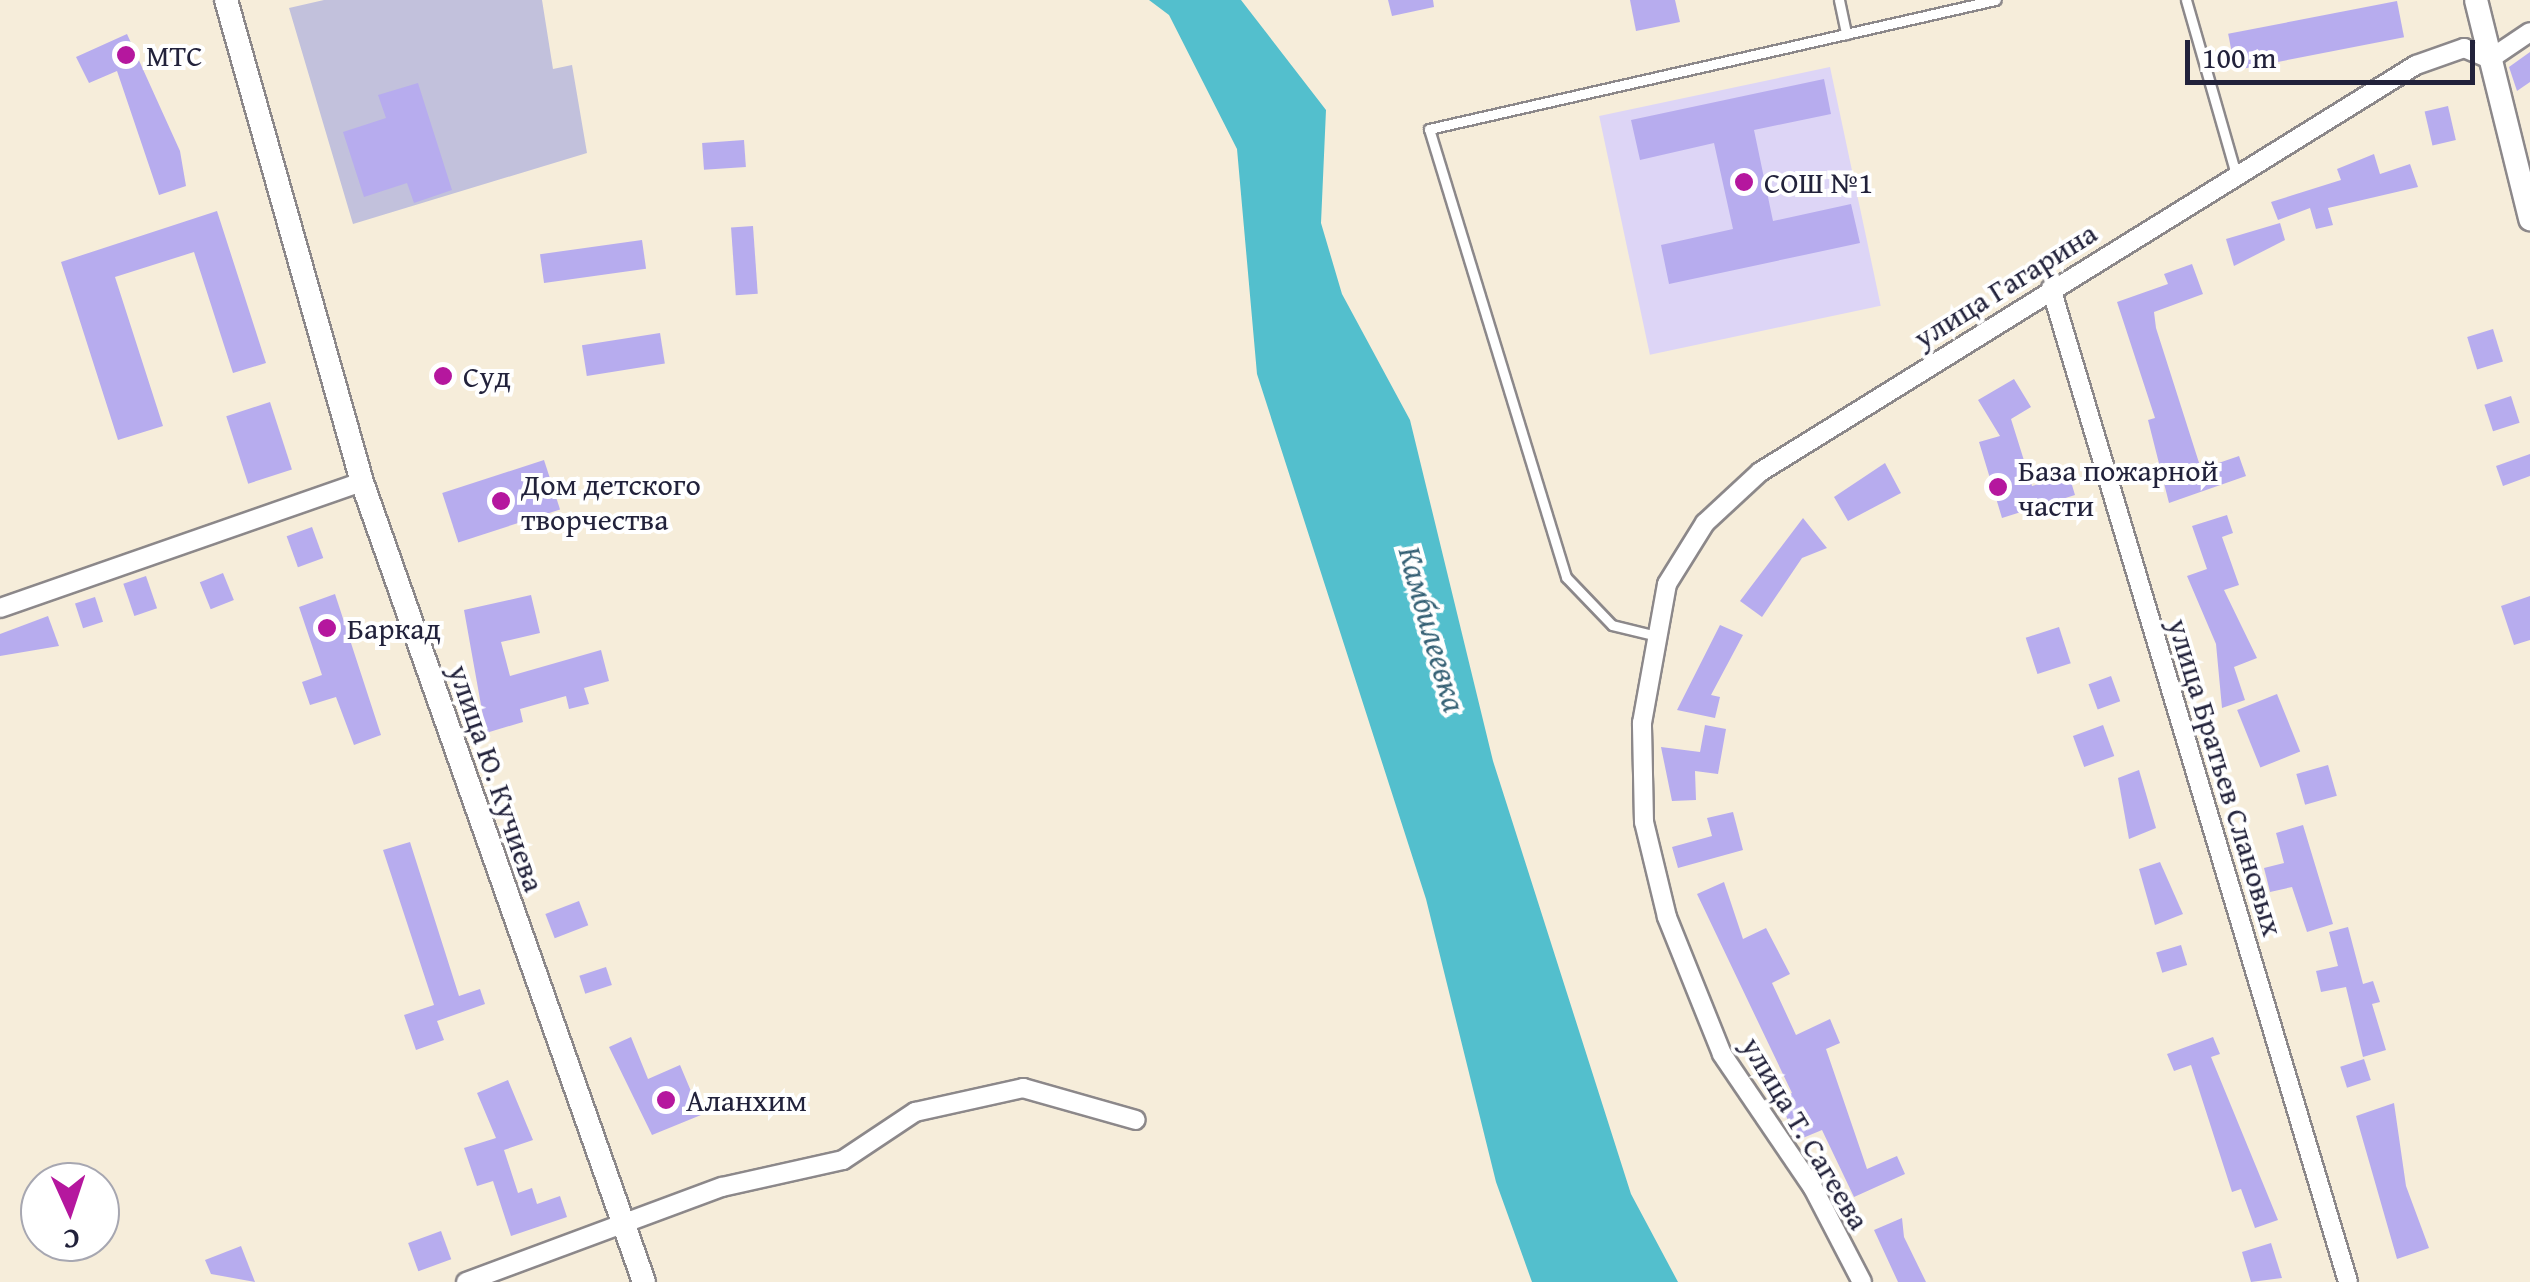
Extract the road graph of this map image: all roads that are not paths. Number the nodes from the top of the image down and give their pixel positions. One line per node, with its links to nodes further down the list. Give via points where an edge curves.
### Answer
1 (226, 0): 12 (street, улица Ю. Кучиева)
2 (1839, 0): 7 (lane)
3 (1995, 0): 7 (lane)
4 (2186, 0): 9 (lane)
5 (2476, 0): 8 (street)
6 (2530, 32): 8 (street)
7 (1846, 34): 14 (lane, via 1428,130 1566,576 1612,625)
8 (2490, 59): 9 (street, улица Гагарина, via 2464,48 2442,51); 10 (street)
9 (2236, 174): 11 (street, улица Гагарина)
10 (2530, 219)
11 (2050, 288): 14 (street, улица Гагарина, via 1760,472 1705,522 1667,584); 21 (street, улица Братьев Слановых)
12 (362, 482): 13 (street); 17 (street, улица Ю. Кучиева)
13 (0, 608)
14 (1658, 636): 15 (street, улица Гагарина)
15 (1642, 722): 20 (street, улица Т. Сагеева, via 1644,822 1668,917 1722,1054 1813,1188)
16 (1136, 1120): 17 (street, via 1023,1088 915,1112 842,1160 722,1187)
17 (621, 1224): 18 (street); 19 (street, улица Ю. Кучиева)
18 (466, 1282)
19 (644, 1282)
20 (1862, 1282)
21 (2348, 1282)

